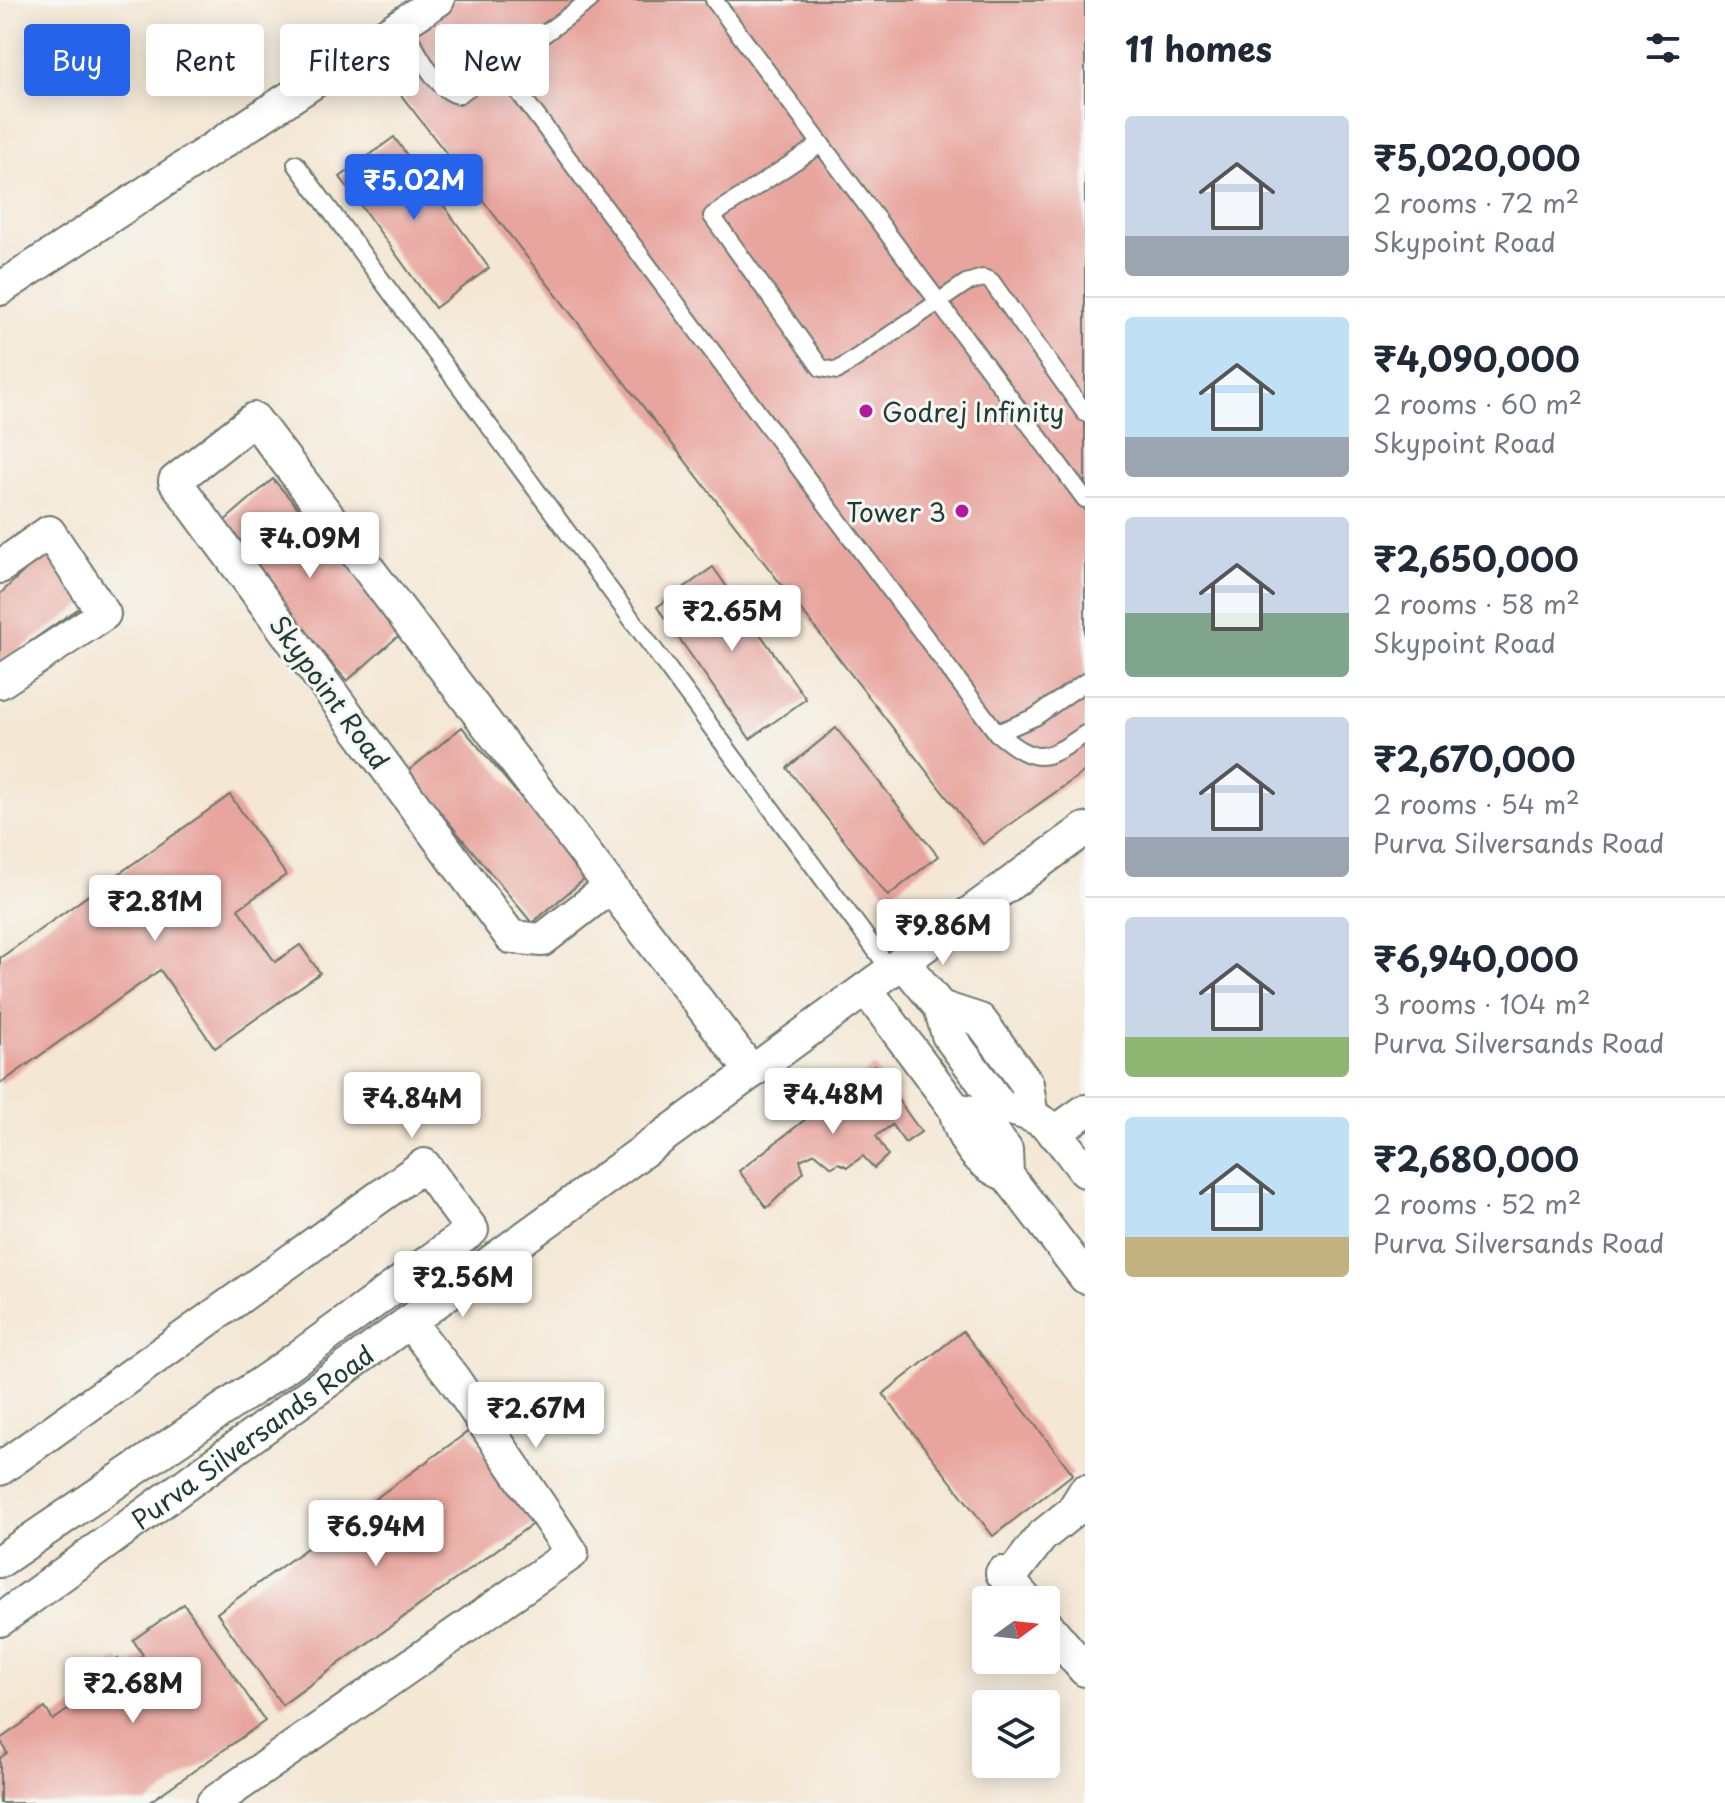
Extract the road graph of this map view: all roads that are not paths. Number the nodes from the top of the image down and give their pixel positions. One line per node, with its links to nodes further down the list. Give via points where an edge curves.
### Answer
1 (438, 0): 4 (street)
2 (590, 0): 5 (lane)
3 (714, 0): 10 (lane)
4 (403, 24)
5 (549, 31)
6 (419, 51): 7 (lane)
7 (435, 75)
8 (294, 96): 12 (street)
9 (522, 96): 19 (lane)
10 (821, 144): 13 (lane); 13 (lane, via 712,216 821,368 837,371)
11 (296, 164): 23 (lane)
12 (0, 289)
13 (938, 302): 14 (lane, via 966,283 991,281); 15 (lane)
14 (1085, 413)
15 (1085, 499)
16 (0, 567): 17 (street, via 49,532 104,614)
17 (0, 682)
18 (1085, 682): 19 (lane, via 1035,717)
19 (997, 733): 20 (lane, via 1023,755 1037,758 1058,753)
20 (1085, 734)
21 (1085, 829): 23 (street, Purva Silversands Road)
22 (610, 887): 22 (street, Skypoint Road, via 254,419 175,481 511,937 542,940); 24 (street, Skypoint Road)
23 (887, 974): 24 (street, Purva Silversands Road); 26 (street, via 940,1007 948,1035 1002,1108); 28 (street, via 955,1109 977,1113 1006,1150 1007,1175)
24 (752, 1072): 29 (street, Purva Silversands Road)
25 (1085, 1111): 26 (street)
26 (1043, 1122): 27 (street)
27 (1085, 1171)
28 (1085, 1277)
29 (410, 1323): 32 (street, Purva Silversands Road); 39 (street, via 572,1553)
30 (177, 1440): 31 (street, via 413,1277 472,1230 424,1165); 32 (street); 34 (street)
31 (0, 1469)
32 (202, 1473): 36 (street, Purva Silversands Road)
33 (1085, 1491): 35 (street, via 1012,1575 1002,1573)
34 (0, 1561)
35 (1014, 1586)
36 (0, 1620)
37 (1060, 1641): 38 (street)
38 (1085, 1670)
39 (213, 1803)

